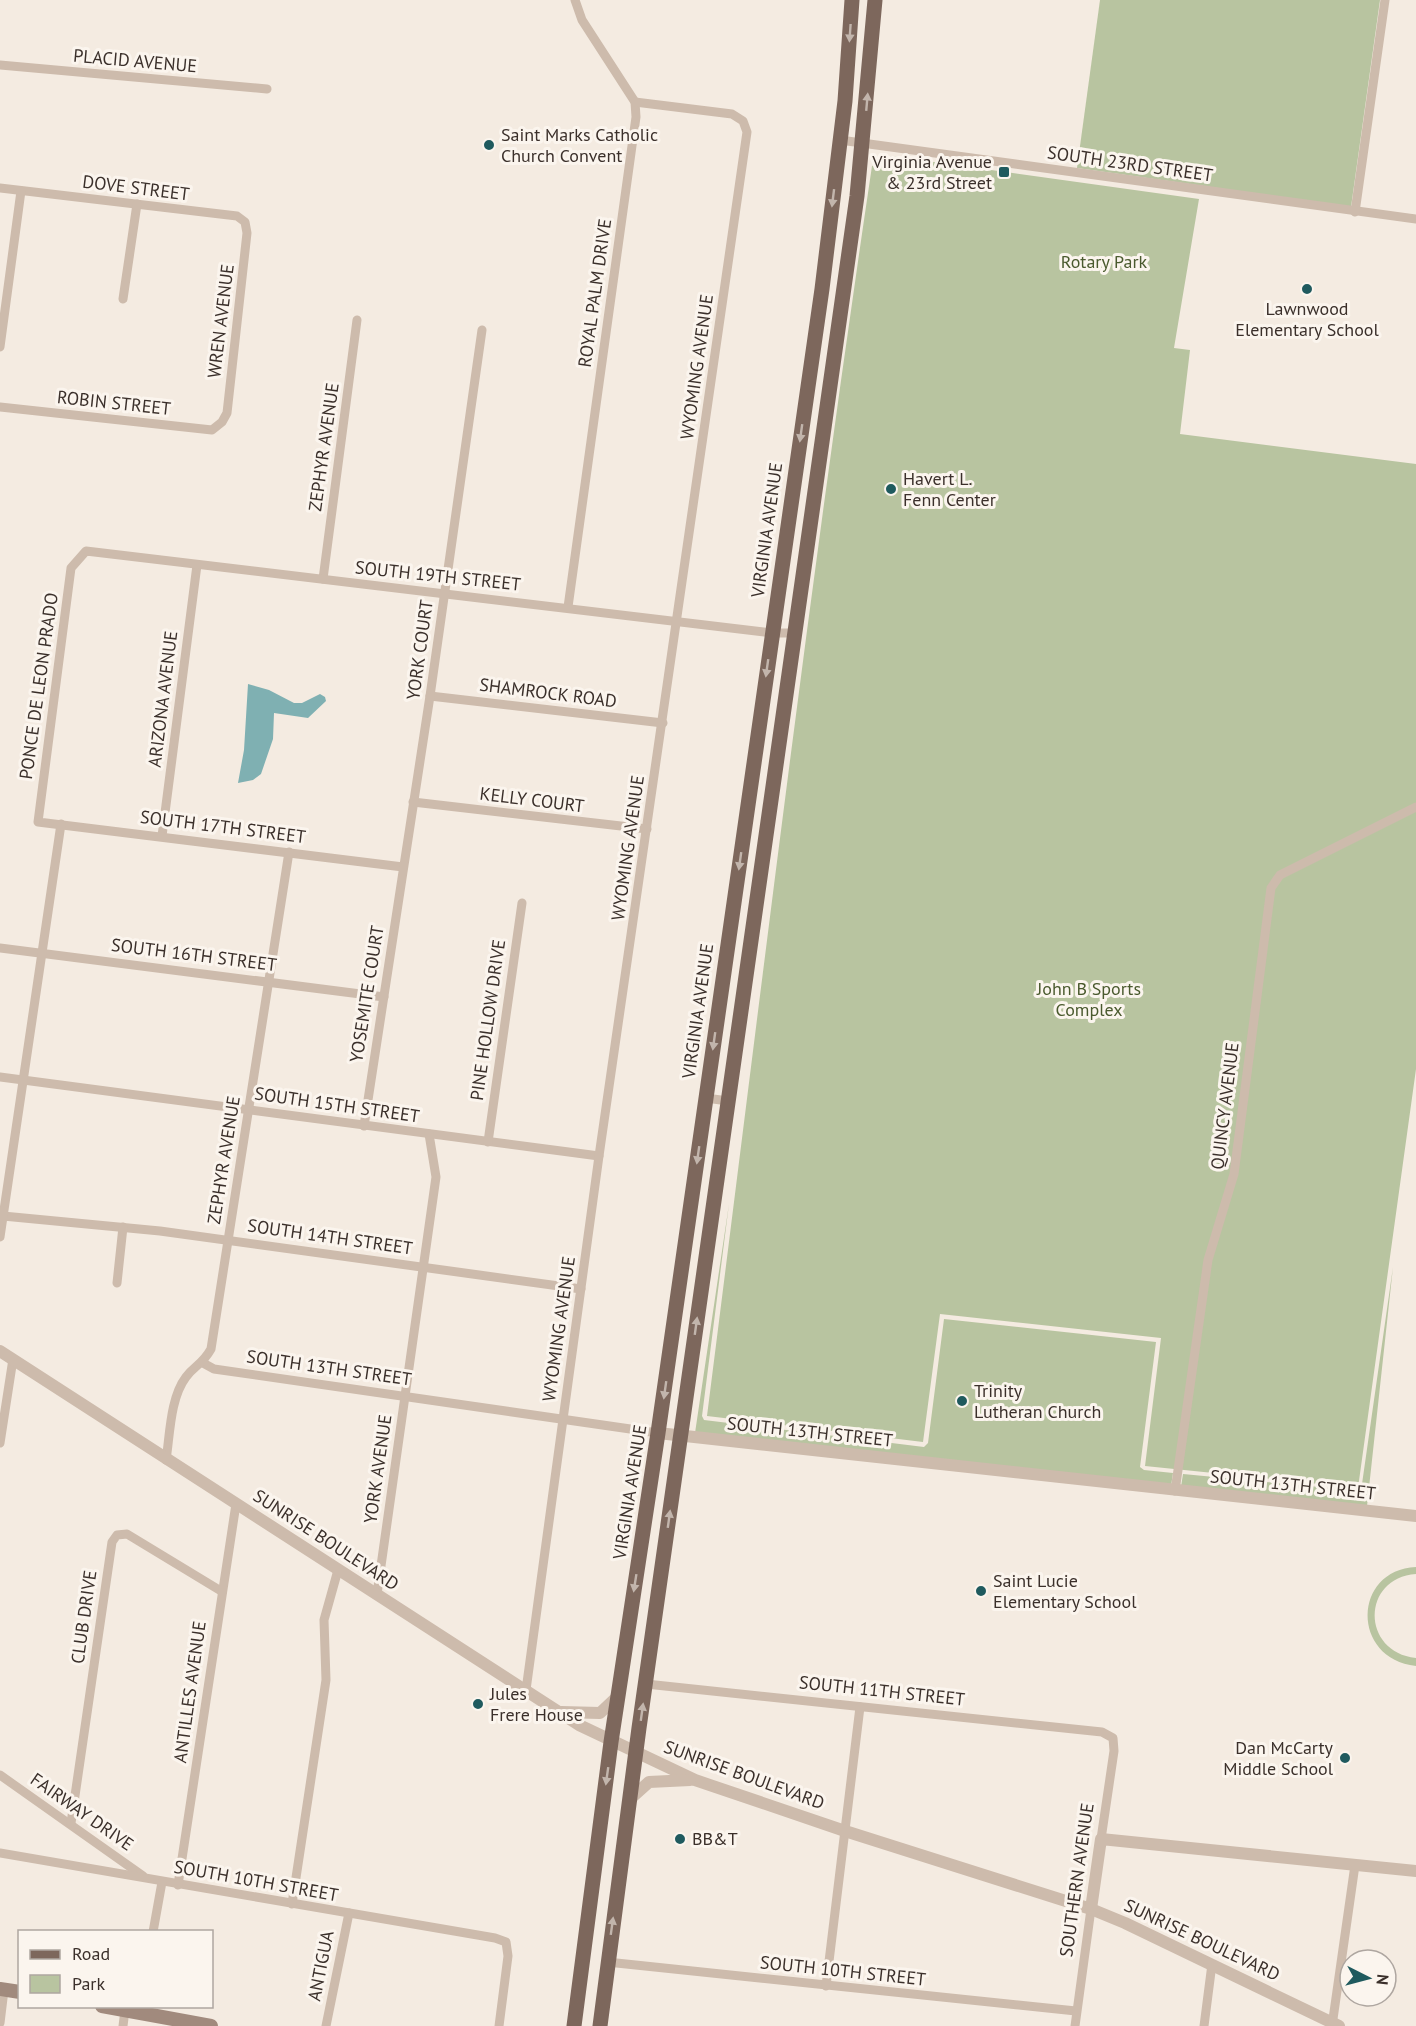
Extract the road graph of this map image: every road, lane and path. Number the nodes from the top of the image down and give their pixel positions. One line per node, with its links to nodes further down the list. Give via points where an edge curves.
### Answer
1 (575, 0): 7 (street, via 582,20)
2 (852, 0): 8 (main road, VIRGINIA AVENUE, one-way to 8)
3 (875, 0): 9 (main road, one-way to 3)
4 (1384, 0): 13 (street)
5 (0, 65): 6 (street, PLACID AVENUE)
6 (267, 89)
7 (635, 102): 28 (street, ROYAL PALM DRIVE); 29 (street, WYOMING AVENUE, via 732,114 743,121 747,132)
8 (840, 140): 9 (street, SOUTH 23RD STREET); 16 (main road, VIRGINIA AVENUE, one-way to 16)
9 (863, 143): 13 (street, SOUTH 23RD STREET); 23 (main road)
10 (0, 188): 11 (street, DOVE STREET)
11 (21, 191): 12 (street, DOVE STREET); 20 (street)
12 (136, 204): 15 (street, DOVE STREET, via 237,216); 17 (street)
13 (1355, 212): 14 (street, SOUTH 23RD STREET)
14 (1416, 219)
15 (246, 222): 22 (street, WREN AVENUE, via 228,402)
16 (822, 289): 23 (main road, via 814,410); 30 (main road, VIRGINIA AVENUE, one-way to 30)
17 (123, 299)
18 (357, 320): 26 (street, ZEPHYR AVENUE)
19 (482, 330): 27 (street, YORK COURT)
20 (0, 347)
21 (0, 407): 22 (street, ROBIN STREET, via 212,430)
22 (222, 422)
23 (825, 424): 31 (main road)
24 (79, 556): 25 (street, SOUTH 19TH STREET, via 86,551); 36 (street, PONCE DE LEON PRADO, via 71,568)
25 (197, 565): 26 (street, SOUTH 19TH STREET); 39 (street, ARIZONA AVENUE)
26 (323, 579): 27 (street, SOUTH 19TH STREET)
27 (445, 593): 28 (street, SOUTH 19TH STREET); 32 (street, YORK COURT)
28 (568, 607): 29 (street, SOUTH 19TH STREET)
29 (678, 621): 30 (street, SOUTH 19TH STREET); 33 (street, WYOMING AVENUE)
30 (772, 633): 31 (street, SOUTH 19TH STREET); 49 (main road, VIRGINIA AVENUE, one-way to 49)
31 (795, 633): 50 (main road)
32 (430, 696): 33 (street, SHAMROCK ROAD); 34 (street, YORK COURT)
33 (663, 723): 38 (street, WYOMING AVENUE)
34 (413, 802): 38 (street, KELLY COURT); 41 (street, YORK COURT)
35 (1416, 807): 72 (street, QUINCY AVENUE, via 1280,875 1271,888 1233,1174 1208,1260)
36 (38, 822): 37 (street, SOUTH 17TH STREET)
37 (61, 824): 39 (street, SOUTH 17TH STREET); 44 (street)
38 (647, 829): 55 (street, WYOMING AVENUE)
39 (162, 836): 40 (street, SOUTH 17TH STREET)
40 (289, 852): 41 (street, SOUTH 17TH STREET); 45 (street, ZEPHYR AVENUE)
41 (403, 867): 46 (street, YOSEMITE COURT)
42 (522, 903): 54 (street, PINE HOLLOW DRIVE)
43 (0, 948): 44 (street, SOUTH 16TH STREET)
44 (43, 952): 45 (street, SOUTH 16TH STREET); 48 (street)
45 (269, 981): 46 (street, SOUTH 16TH STREET); 51 (street, ZEPHYR AVENUE)
46 (384, 997): 52 (street, YOSEMITE COURT)
47 (0, 1077): 48 (street, SOUTH 15TH STREET)
48 (23, 1080): 51 (street, SOUTH 15TH STREET); 56 (street)
49 (706, 1098): 50 (street); 68 (main road, VIRGINIA AVENUE, one-way to 68)
50 (728, 1101): 69 (main road, one-way to 50)
51 (248, 1110): 52 (street, SOUTH 15TH STREET); 59 (street, ZEPHYR AVENUE)
52 (363, 1126): 53 (street, SOUTH 15TH STREET)
53 (429, 1134): 54 (street, SOUTH 15TH STREET); 60 (street, YORK AVENUE, via 436,1178)
54 (488, 1142): 55 (street, SOUTH 15TH STREET)
55 (599, 1156): 62 (street, WYOMING AVENUE)
56 (3, 1216): 57 (street, SOUTH 14TH STREET); 58 (street)
57 (123, 1227): 59 (street, SOUTH 14TH STREET); 61 (street)
58 (0, 1237)
59 (229, 1240): 60 (street, SOUTH 14TH STREET); 65 (street, ZEPHYR AVENUE, via 211,1349)
60 (423, 1267): 62 (street, SOUTH 14TH STREET); 66 (street, YORK AVENUE)
61 (117, 1283)
62 (581, 1288): 67 (street, WYOMING AVENUE)
63 (0, 1351): 64 (street, SUNRISE BOULEVARD)
64 (13, 1359): 70 (street); 71 (street, SUNRISE BOULEVARD)
65 (203, 1363): 66 (street, SOUTH 13TH STREET, via 214,1369); 71 (street, ZEPHYR AVENUE, via 187,1375 178,1391)
66 (405, 1398): 67 (street, SOUTH 13TH STREET); 77 (street, YORK AVENUE)
67 (563, 1419): 68 (street, SOUTH 13TH STREET); 79 (street, WYOMING AVENUE)
68 (658, 1433): 69 (street, SOUTH 13TH STREET); 80 (main road, VIRGINIA AVENUE, one-way to 80)
69 (681, 1435): 72 (street, SOUTH 13TH STREET); 78 (main road, one-way to 69)
70 (0, 1443)
71 (166, 1460): 73 (street, SUNRISE BOULEVARD)
72 (1175, 1491): 74 (street, SOUTH 13TH STREET)
73 (236, 1504): 75 (street, SUNRISE BOULEVARD); 76 (street, ANTILLES AVENUE)
74 (1416, 1516)
75 (338, 1570): 77 (street, SUNRISE BOULEVARD); 98 (street, via 324,1620 326,1680)
76 (221, 1591): 89 (street, CLUB DRIVE, via 127,1534 117,1535 112,1542); 97 (street, ANTILLES AVENUE)
77 (377, 1594): 79 (street, SUNRISE BOULEVARD)
78 (646, 1684): 81 (street, SOUTH 11TH STREET); 85 (main road, one-way to 78)
79 (526, 1690): 82 (street, SUNRISE BOULEVARD)
80 (618, 1695): 82 (street, via 600,1713); 84 (main road, VIRGINIA AVENUE)
81 (860, 1707): 83 (street, SOUTH 11TH STREET, via 1102,1732); 90 (street)
82 (559, 1712): 84 (street, SUNRISE BOULEVARD)
83 (1113, 1738): 91 (street, SOUTHERN AVENUE)
84 (611, 1742): 85 (street, SUNRISE BOULEVARD); 116 (main road, VIRGINIA AVENUE, one-way to 116)
85 (636, 1753): 87 (street, SUNRISE BOULEVARD); 88 (main road)
86 (0, 1775): 89 (street, FAIRWAY DRIVE)
87 (695, 1780): 88 (street, via 649,1782); 90 (street, SUNRISE BOULEVARD)
88 (630, 1799): 102 (main road, one-way to 88)
89 (71, 1823): 95 (street, FAIRWAY DRIVE)
90 (845, 1831): 99 (street, SUNRISE BOULEVARD); 104 (street)
91 (1101, 1839): 93 (street); 99 (street, SOUTHERN AVENUE)
92 (0, 1853): 95 (street, SOUTH 10TH STREET)
93 (1354, 1865): 94 (street); 111 (street)
94 (1416, 1871)
95 (145, 1877): 96 (street, SOUTH 10TH STREET)
96 (162, 1882): 97 (street, SOUTH 10TH STREET); 101 (street)
97 (178, 1885): 98 (street, SOUTH 10TH STREET)
98 (292, 1904): 100 (street, SOUTH 10TH STREET)
99 (1091, 1909): 103 (street, SUNRISE BOULEVARD); 109 (street, SOUTHERN AVENUE)
100 (349, 1913): 114 (street, ANTIGUA); 115 (street, SOUTH 10TH STREET, via 506,1942 508,1956)
101 (153, 1930)
102 (607, 1962): 104 (street, SOUTH 10TH STREET); 117 (main road)
103 (1212, 1964): 111 (street, SUNRISE BOULEVARD); 119 (street)
104 (826, 1986): 109 (street, SOUTH 10TH STREET)
105 (2, 1989): 106 (main road); 110 (street)
106 (18, 1992)
107 (113, 2008): 108 (main road)
108 (134, 2010): 112 (street); 113 (main road)
109 (1076, 2012): 118 (street, SOUTHERN AVENUE)
110 (0, 2023)
111 (1334, 2025)
112 (123, 2026)
113 (211, 2026)
114 (326, 2026)
115 (499, 2026)
116 (574, 2026)
117 (600, 2026)
118 (1075, 2026)
119 (1204, 2026)

